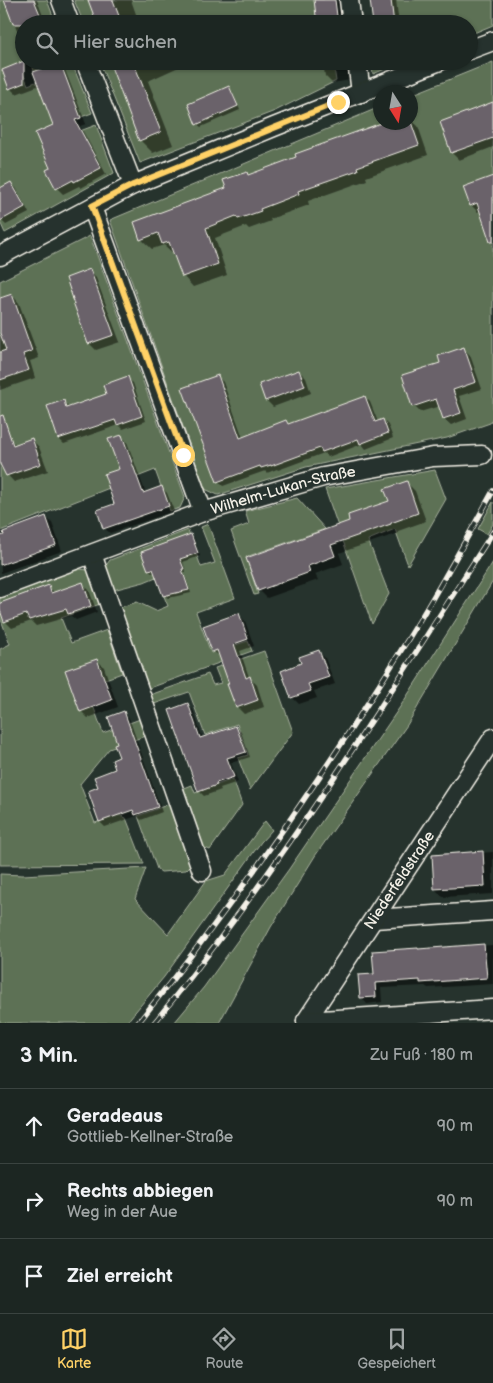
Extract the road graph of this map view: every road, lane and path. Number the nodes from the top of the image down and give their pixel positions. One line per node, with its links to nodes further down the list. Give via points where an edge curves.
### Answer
1 (61, 0): 3 (street)
2 (350, 0): 4 (street)
3 (67, 15)
4 (351, 15)
5 (493, 41): 6 (street)
6 (478, 47)
7 (88, 70): 11 (street)
8 (358, 70): 10 (street)
9 (417, 70): 10 (street)
10 (361, 92): 11 (street)
11 (133, 185): 12 (street)
12 (92, 206): 13 (street); 15 (street)
13 (0, 256)
14 (482, 455): 15 (street, Wilhelm-Lukan-Straße, via 433,457 323,477)
15 (203, 512): 16 (street, Wilhelm-Lukan-Straße)
16 (92, 554): 17 (street, Wilhelm-Lukan-Straße); 19 (street)
17 (0, 588)
18 (493, 738): 21 (street, Niederfeldstraße)
19 (202, 871)
20 (493, 911): 21 (street)
21 (374, 919): 22 (street, Niederfeldstraße, via 306,1021)
22 (493, 1009)

